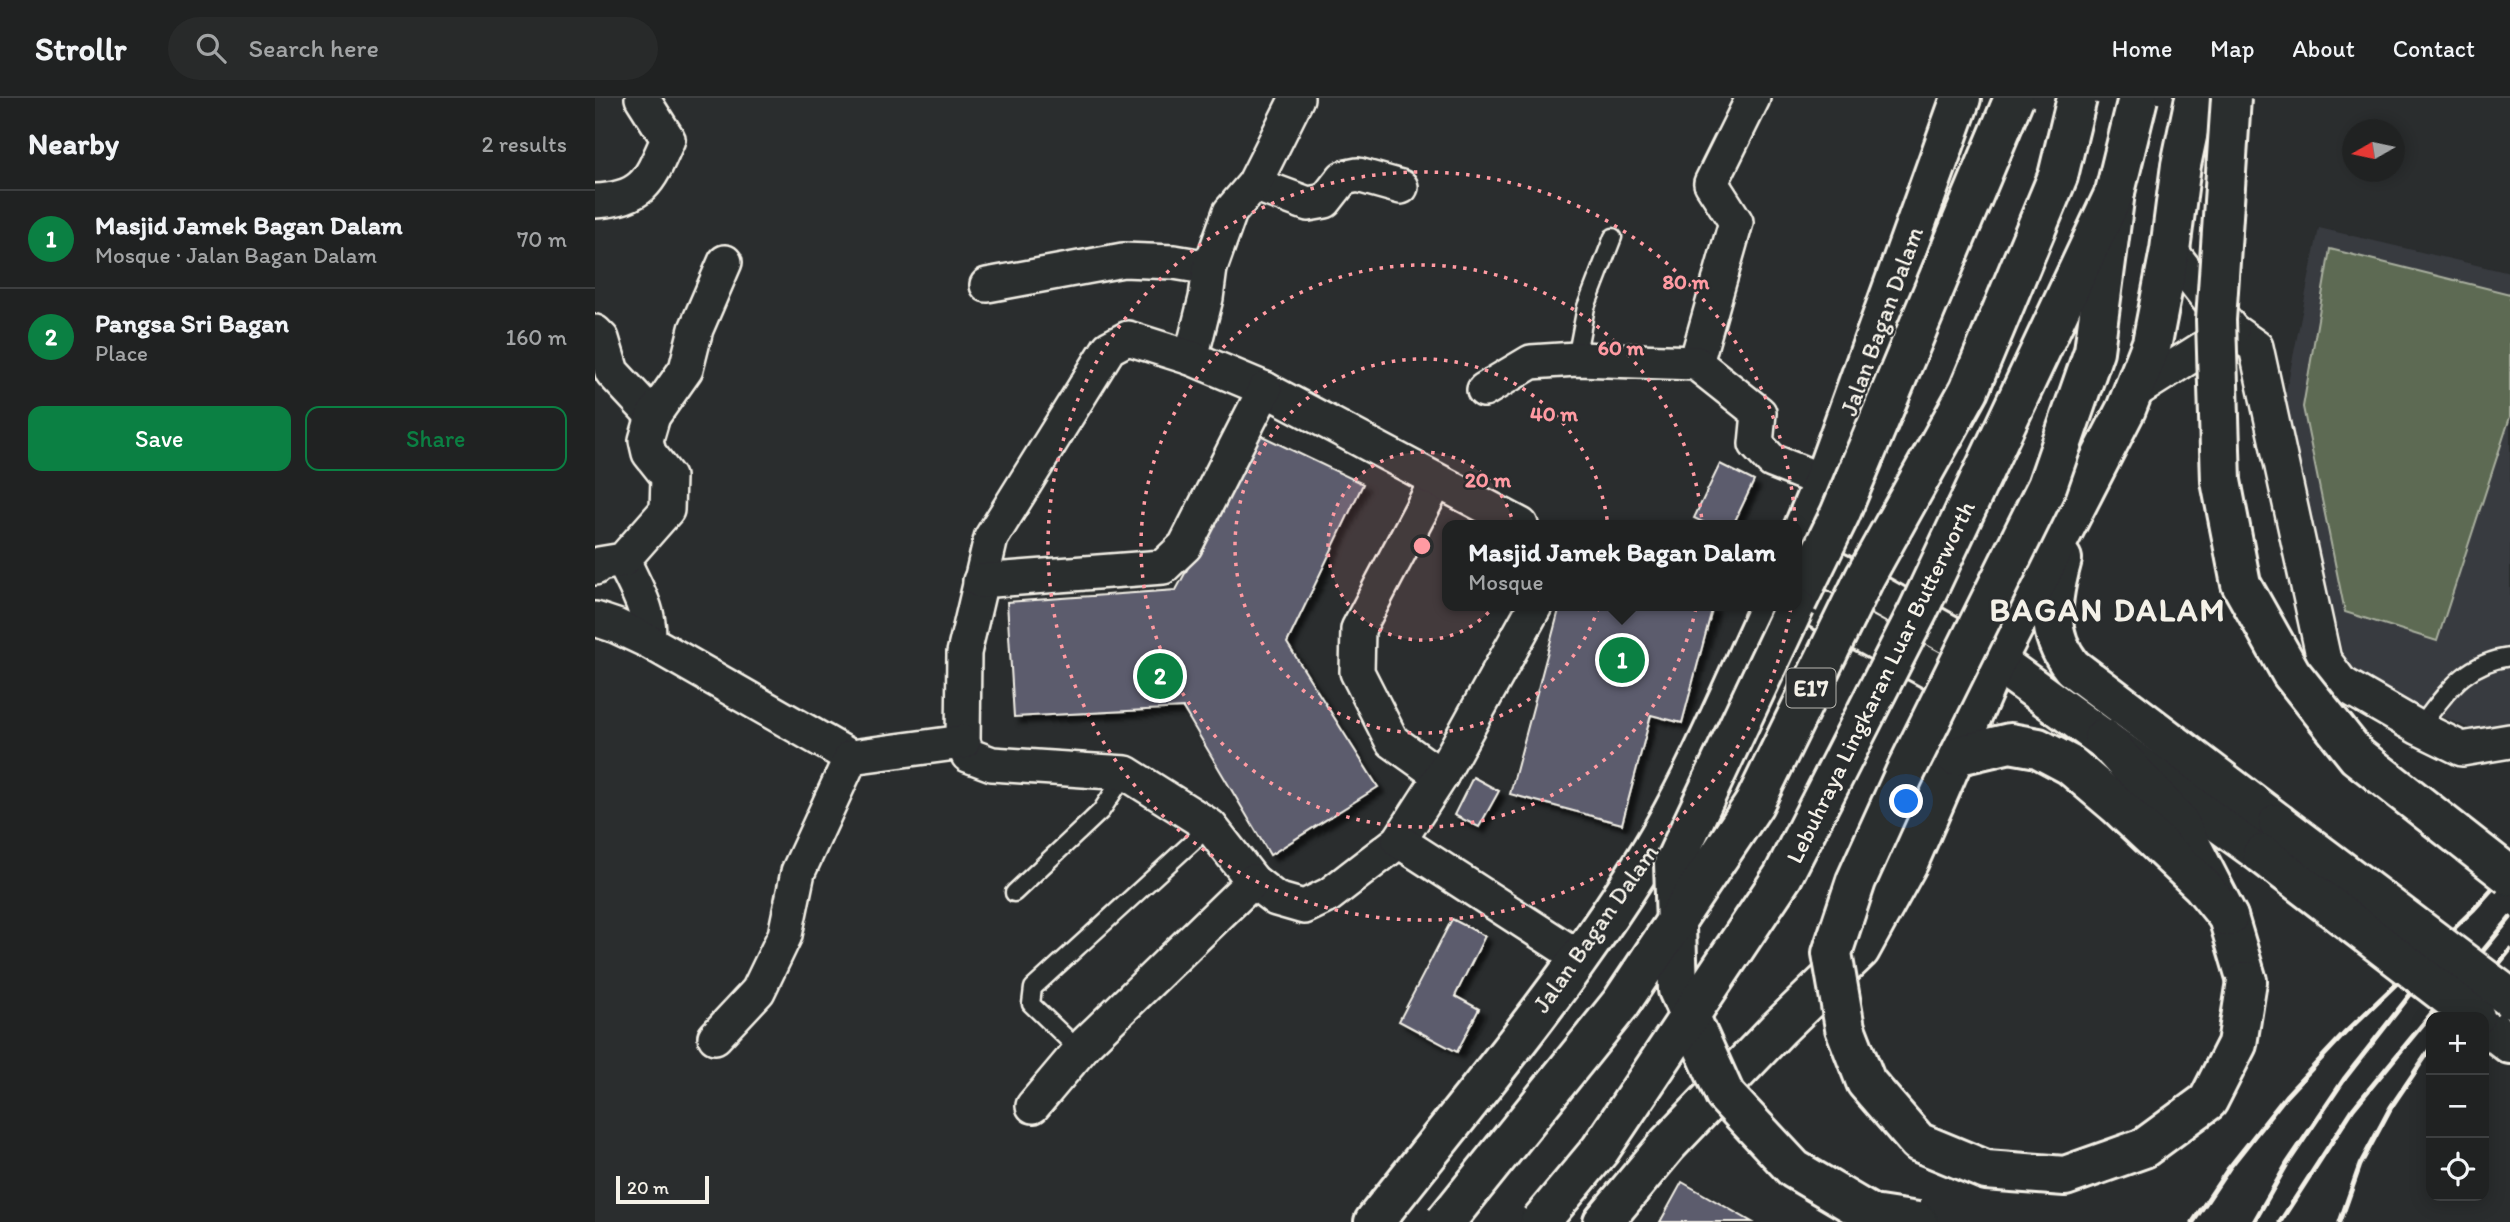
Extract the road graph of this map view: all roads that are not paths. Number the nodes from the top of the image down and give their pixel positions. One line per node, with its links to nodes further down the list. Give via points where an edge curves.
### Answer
1 (642, 98): 13 (street, via 668,139 654,170 635,194)
2 (1297, 98): 10 (street)
3 (1752, 98): 23 (street, via 1711,183 1736,222)
4 (1961, 98): 30 (main road, Jalan Bagan Dalam)
5 (2014, 98): 34 (main road, bridge, via 1840,514)
6 (2077, 98): 68 (main road, E17, bridge, via 2058,176 1969,390 1865,577 1754,804 1621,1003)
7 (2138, 98): 12 (main road, Lebuhraya Lingkaran Luar Butterworth / E17, bridge)
8 (2195, 98): 15 (main road)
9 (2231, 98): 55 (main road, bridge, via 2216,320 2221,481 2241,584 2291,673 2357,756)
10 (1254, 184): 11 (street, via 1308,204 1325,201 1343,178 1358,175); 17 (street, via 1230,212)
11 (1401, 187)
12 (2115, 192): 58 (main road, bridge, via 2094,351 2047,486 1904,775 1856,881 1832,953 1845,1028 1866,1082 1918,1142 1986,1170 2065,1176 2144,1148 2208,1101 2237,1044 2247,981); 69 (main road, Lebuhraya Lingkaran Luar Butterworth / E17, bridge, via 1918,611 1783,876 1600,1150)
13 (595, 201)
14 (1613, 237): 22 (lane, via 1586,307)
15 (2170, 250): 19 (street); 26 (main road, via 2152,343)
16 (726, 262): 27 (street, via 696,329 686,369)
17 (1210, 268): 18 (street, via 1174,261 1123,260); 21 (street)
18 (987, 285)
19 (2232, 330): 26 (street); 44 (street, via 2256,347 2261,361 2324,660 2341,682)
20 (595, 332): 27 (street, via 602,338 612,372)
21 (1191, 358): 24 (street); 33 (street, via 1128,338 1109,348 991,538)
22 (1576, 359): 23 (street); 25 (street, via 1531,362)
23 (1696, 363): 30 (street, via 1759,413 1756,444)
24 (1265, 389): 28 (street); 33 (street, via 1185,546 1163,567)
25 (1484, 390)
26 (2134, 392): 29 (main road)
27 (653, 415): 32 (street, via 646,440 649,453 668,477 667,510)
28 (1436, 482): 31 (street); 51 (street, via 1358,629 1357,671 1392,741)
29 (2075, 506): 41 (main road, via 2013,628); 53 (main road, via 2052,610 2052,626 2063,655)
30 (1810, 512): 41 (main road, via 1813,541 1824,565)
31 (1511, 520)
32 (609, 564): 40 (street, via 648,621)
33 (980, 581): 47 (street, via 964,653)
34 (1802, 593)
35 (1802, 602): 43 (main road, via 1963,687)
36 (1532, 611): 51 (street)
37 (1768, 611): 59 (main road, Jalan Bagan Dalam, via 1695,768 1640,869)
38 (1793, 611): 71 (main road, bridge, via 1674,863 1678,990 1725,1095 1794,1169 1872,1215)
39 (595, 619): 40 (street)
40 (648, 642): 49 (street)
41 (1985, 656): 43 (main road); 45 (main road)
42 (2510, 657): 44 (lane, via 2493,659 2461,676)
43 (1971, 717): 48 (main road)
44 (2419, 728): 46 (street, via 2462,748)
45 (2103, 738): 53 (main road); 58 (main road, via 2179,822)
46 (2510, 741)
47 (963, 742): 49 (street); 50 (street, via 968,755 992,764)
48 (1955, 756): 58 (main road, via 2010,743 2038,748 2070,765 2202,885); 70 (main road, via 1909,861 1860,950 1668,1144)
49 (851, 757): 63 (street, via 797,872 780,946 758,990)
50 (1126, 773): 52 (street); 57 (lane, via 1101,811)
51 (1441, 776): 54 (street)
52 (1210, 827): 56 (street); 65 (lane, via 1033,988 1031,1004)
53 (2270, 839): 60 (main road, bridge); 61 (main road, bridge)
54 (1399, 841): 56 (street, via 1329,895 1304,907 1276,899); 59 (street)
55 (2510, 876)
56 (1253, 881): 65 (street)
57 (1014, 893)
58 (2228, 917)
59 (1580, 958): 67 (main road, Jalan Bagan Dalam)
60 (2510, 998)
61 (2469, 1012)
62 (2489, 1028): 64 (main road)
63 (715, 1037)
64 (2510, 1044)
65 (1080, 1051): 66 (street)
66 (1033, 1106)
67 (1374, 1222)
68 (1445, 1222)
69 (1540, 1222)
70 (1603, 1222)
71 (1918, 1222)

